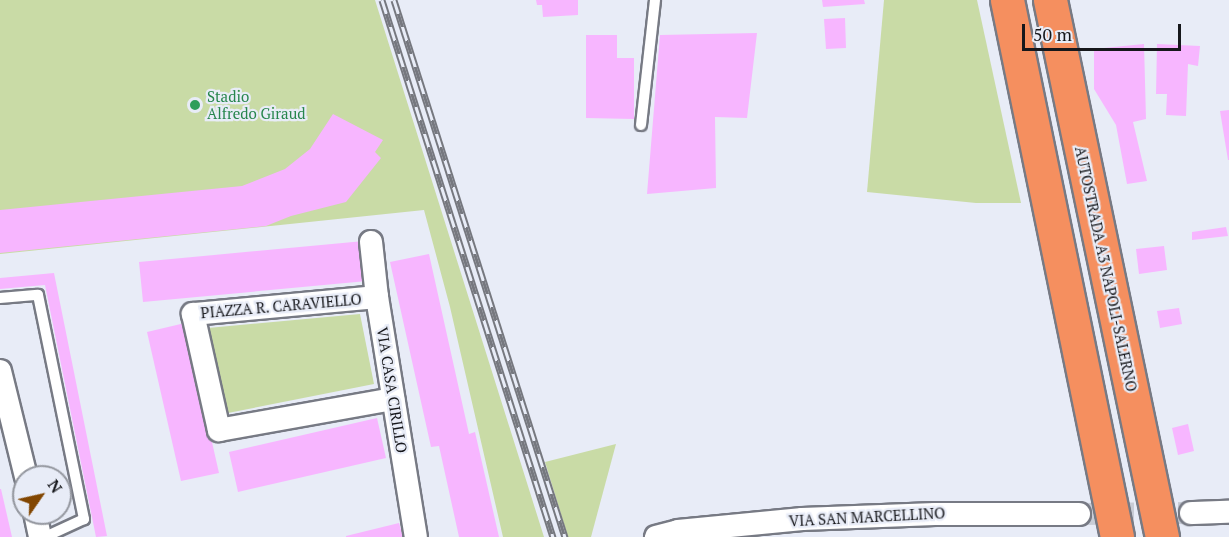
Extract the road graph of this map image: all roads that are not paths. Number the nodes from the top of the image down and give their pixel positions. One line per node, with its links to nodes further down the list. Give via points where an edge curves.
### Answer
1 (654, 0): 4 (lane)
2 (1007, 0): 17 (highway)
3 (1050, 0): 18 (highway, AUTOSTRADA A3 NAPOLI-SALERNO)
4 (641, 125)
5 (371, 242): 6 (street, VIA CASA CIRILLO)
6 (377, 297): 9 (street, VIA CASA CIRILLO); 9 (street, PIAZZA R. CARAVIELLO, via 193,314 219,430)
7 (0, 298): 14 (lane, via 38,295 84,519)
8 (0, 371): 10 (street)
9 (393, 399): 15 (street, VIA CASA CIRILLO)
10 (23, 465)
11 (1229, 512): 12 (street)
12 (1191, 513)
13 (1079, 514): 16 (street, VIA SAN MARCELLINO, via 802,519 678,531)
14 (43, 537)
15 (416, 537)
16 (656, 537)
17 (1117, 537)
18 (1162, 537)

